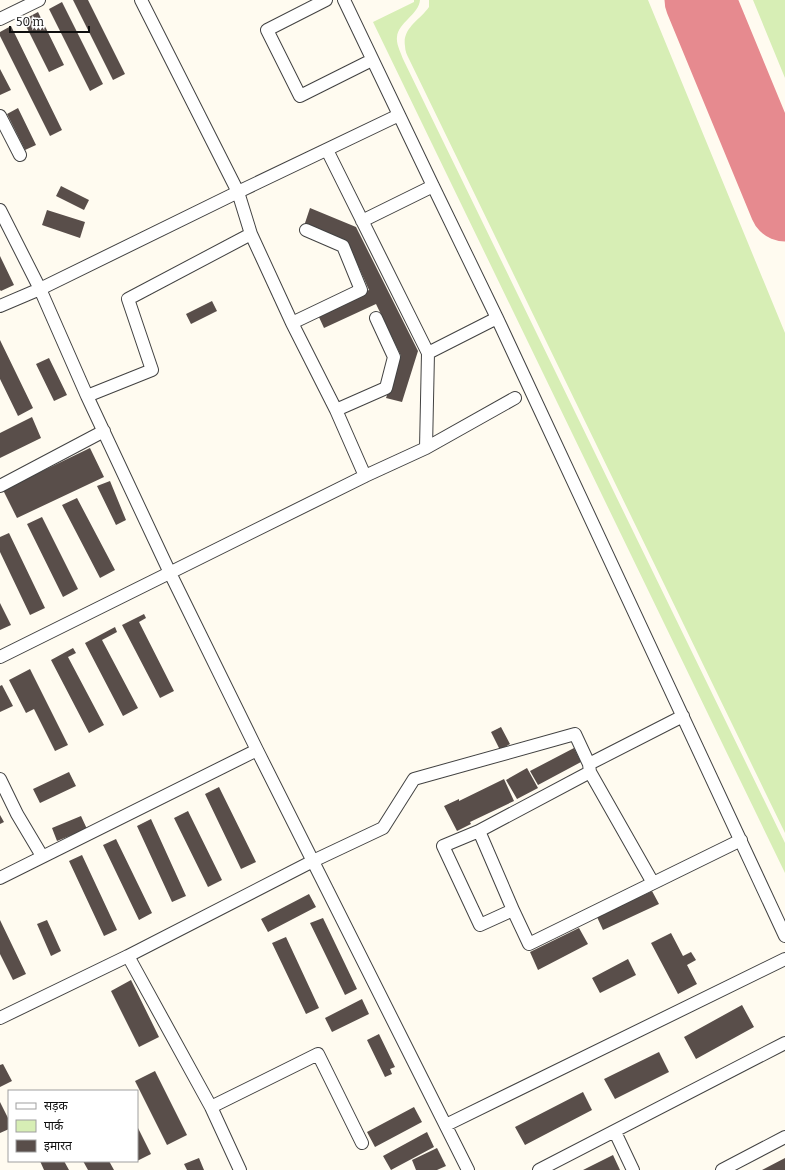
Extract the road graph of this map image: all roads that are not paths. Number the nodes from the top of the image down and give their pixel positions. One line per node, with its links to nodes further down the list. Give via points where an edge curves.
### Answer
1 (39, 0): 5 (street)
2 (141, 0): 12 (street)
3 (326, 0): 6 (street, via 267,30 300,96)
4 (344, 0): 6 (street)
5 (0, 19)
6 (372, 60): 7 (street)
7 (399, 115): 9 (street); 11 (street)
8 (0, 116): 10 (street)
9 (326, 150): 12 (street); 14 (street)
10 (20, 155)
11 (433, 186): 14 (street); 20 (street)
12 (238, 192): 16 (street); 17 (street)
13 (0, 210): 17 (street)
14 (362, 221): 22 (street)
15 (306, 230): 21 (street, via 343,246 361,290)
16 (251, 234): 21 (street); 23 (street, via 128,299 152,370)
17 (40, 289): 18 (street); 23 (street)
18 (0, 306)
19 (376, 318): 25 (street, via 394,357 386,388)
20 (497, 318): 22 (street); 32 (street)
21 (292, 323): 25 (street)
22 (428, 353): 27 (street)
23 (87, 396): 26 (street)
24 (515, 398): 27 (street)
25 (336, 410): 28 (street)
26 (104, 431): 29 (street); 30 (street)
27 (426, 448): 28 (street)
28 (365, 476): 30 (street)
29 (0, 486)
30 (170, 573): 31 (street); 33 (street)
31 (0, 656)
32 (683, 716): 34 (street); 37 (street)
33 (257, 750): 38 (street); 39 (street)
34 (590, 768): 36 (street); 39 (street, via 575,734 414,779 383,828); 41 (street)
35 (0, 779): 38 (street)
36 (479, 831): 42 (street); 42 (street, via 443,846 480,925)
37 (741, 840): 41 (street); 43 (street)
38 (42, 856): 40 (street)
39 (314, 861): 44 (street); 49 (street)
40 (0, 878)
41 (653, 883): 42 (street, via 529,944)
42 (513, 910)
43 (785, 936)
44 (128, 956): 46 (street); 48 (street)
45 (785, 959): 49 (street)
46 (0, 1018)
47 (785, 1043): 50 (street)
48 (211, 1107): 52 (street, via 318,1054); 53 (street)
49 (446, 1125): 54 (street)
50 (615, 1132): 55 (street); 56 (street)
51 (785, 1138): 57 (street)
52 (362, 1143)
53 (240, 1170)
54 (468, 1170)
55 (539, 1170)
56 (633, 1170)
57 (722, 1170)

